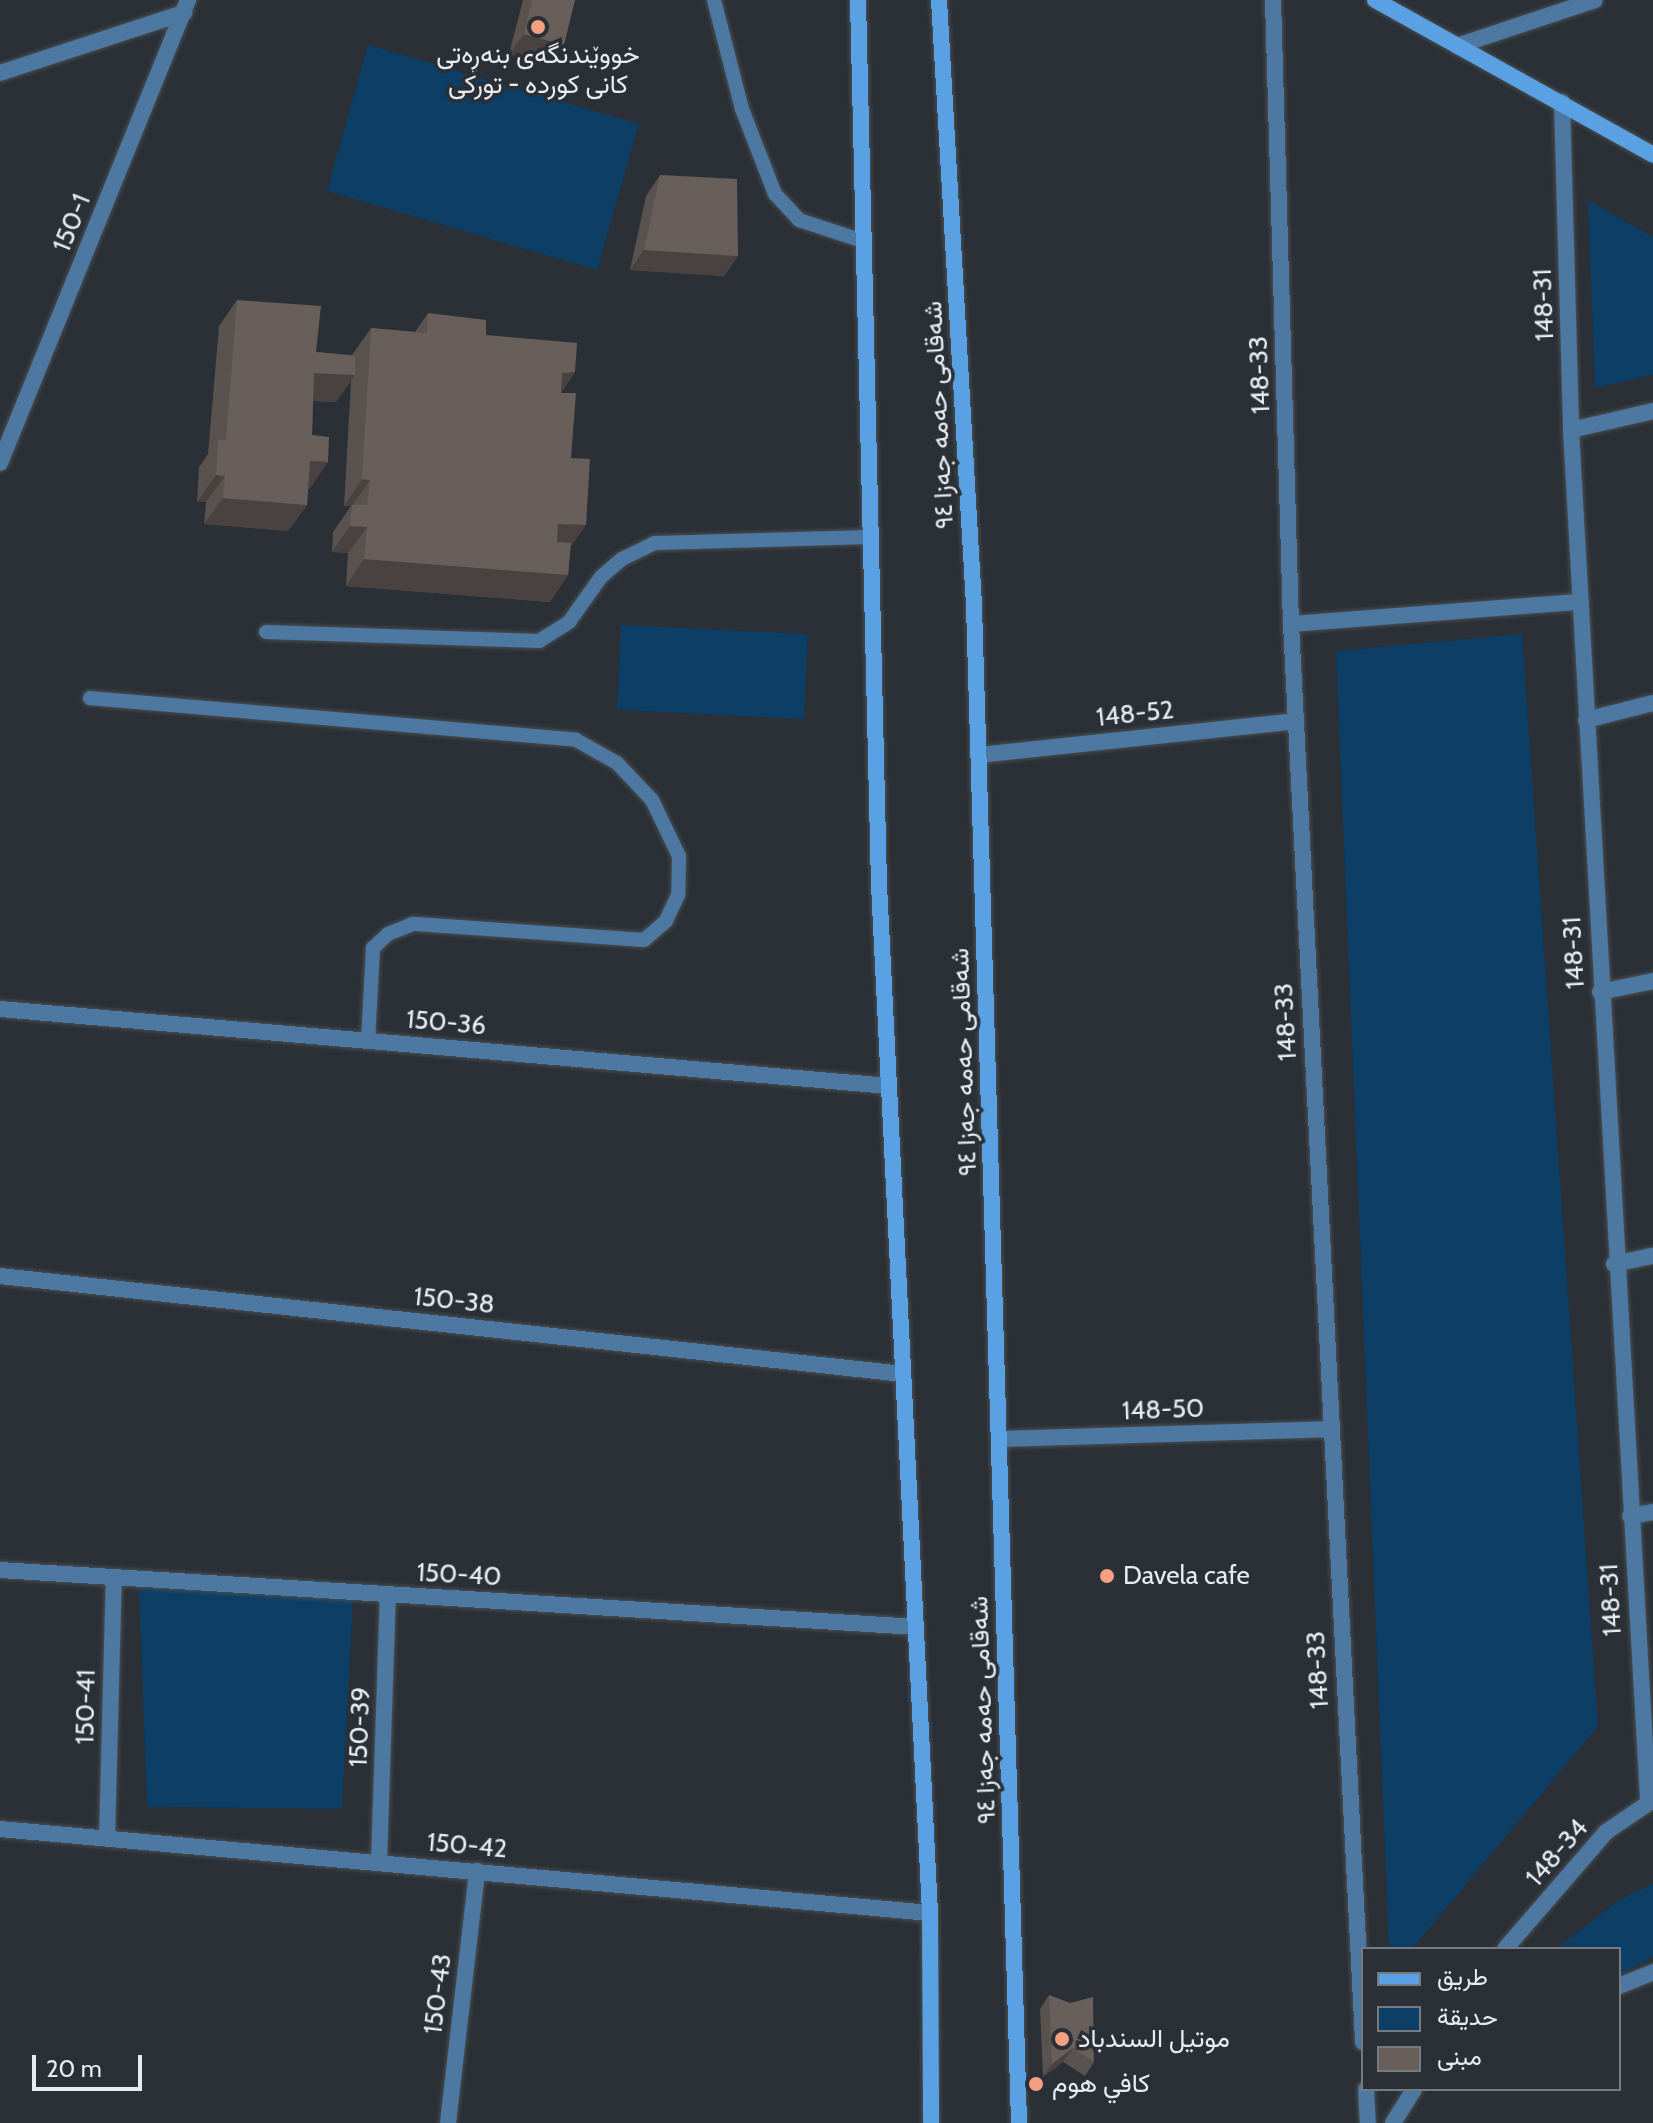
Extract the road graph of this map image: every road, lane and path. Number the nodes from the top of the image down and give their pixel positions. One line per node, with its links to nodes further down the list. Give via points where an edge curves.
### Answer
1 (714, 0): 12 (lane, via 742,109 775,194 799,220)
2 (858, 0): 12 (main road)
3 (939, 0): 24 (main road, شەقامی حەمە جەزا ٩٤)
4 (1273, 0): 18 (street, 148-33)
5 (1375, 0): 8 (main road)
6 (1595, 0): 8 (street)
7 (186, 6): 9 (street); 15 (street, 150-1)
8 (1457, 46): 10 (main road)
9 (0, 73)
10 (1562, 102): 11 (main road); 14 (street, 148-31)
11 (1653, 155)
12 (860, 240): 16 (main road)
13 (1653, 411): 14 (street)
14 (1571, 430): 17 (street, 148-31)
15 (0, 463)
16 (871, 537): 19 (lane, via 655,543 622,559 601,577 569,622 539,641); 29 (main road)
17 (1580, 602): 18 (street); 22 (street, 148-31)
18 (1291, 624): 23 (street, 148-33)
19 (266, 632)
20 (90, 698): 28 (lane, via 576,740 617,763 652,800 679,856 678,895 666,921 644,940 413,924 388,934 373,948)
21 (1653, 703): 22 (street)
22 (1586, 720): 26 (street, 148-31)
23 (1296, 721): 24 (street, 148-52); 34 (street, 148-33)
24 (979, 755): 35 (main road, شەقامی حەمە جەزا ٩٤)
25 (1653, 981): 26 (street)
26 (1600, 992): 31 (street, 148-31)
27 (0, 1009): 28 (street, 150-36)
28 (368, 1041): 29 (street, 150-36)
29 (889, 1086): 33 (main road)
30 (1653, 1256): 31 (street)
31 (1614, 1264): 37 (street, 148-31)
32 (0, 1276): 33 (street, 150-38)
33 (903, 1374): 41 (main road)
34 (1328, 1429): 35 (street, 148-50); 51 (street, 148-33)
35 (999, 1439): 56 (main road, شەقامی حەمە جەزا ٩٤)
36 (1653, 1512): 37 (street)
37 (1630, 1516): 42 (street, 148-31)
38 (0, 1570): 39 (street, 150-40)
39 (114, 1577): 40 (street, 150-40); 44 (street, 150-41)
40 (388, 1594): 41 (street, 150-40); 45 (street, 150-39)
41 (915, 1627): 47 (main road)
42 (1651, 1800): 48 (street, 148-34, via 1606,1832)
43 (0, 1829): 44 (street, 150-42)
44 (107, 1838): 45 (street, 150-42)
45 (379, 1862): 46 (street, 150-42)
46 (477, 1871): 47 (street, 150-42); 54 (street, 150-43)
47 (930, 1913): 55 (main road)
48 (1507, 1947)
49 (1653, 1972): 50 (street)
50 (1621, 1985)
51 (1361, 2007)
52 (1366, 2091): 57 (street)
53 (1413, 2091): 58 (street)
54 (448, 2123)
55 (931, 2123)
56 (1019, 2123)
57 (1368, 2123)
58 (1393, 2123)

